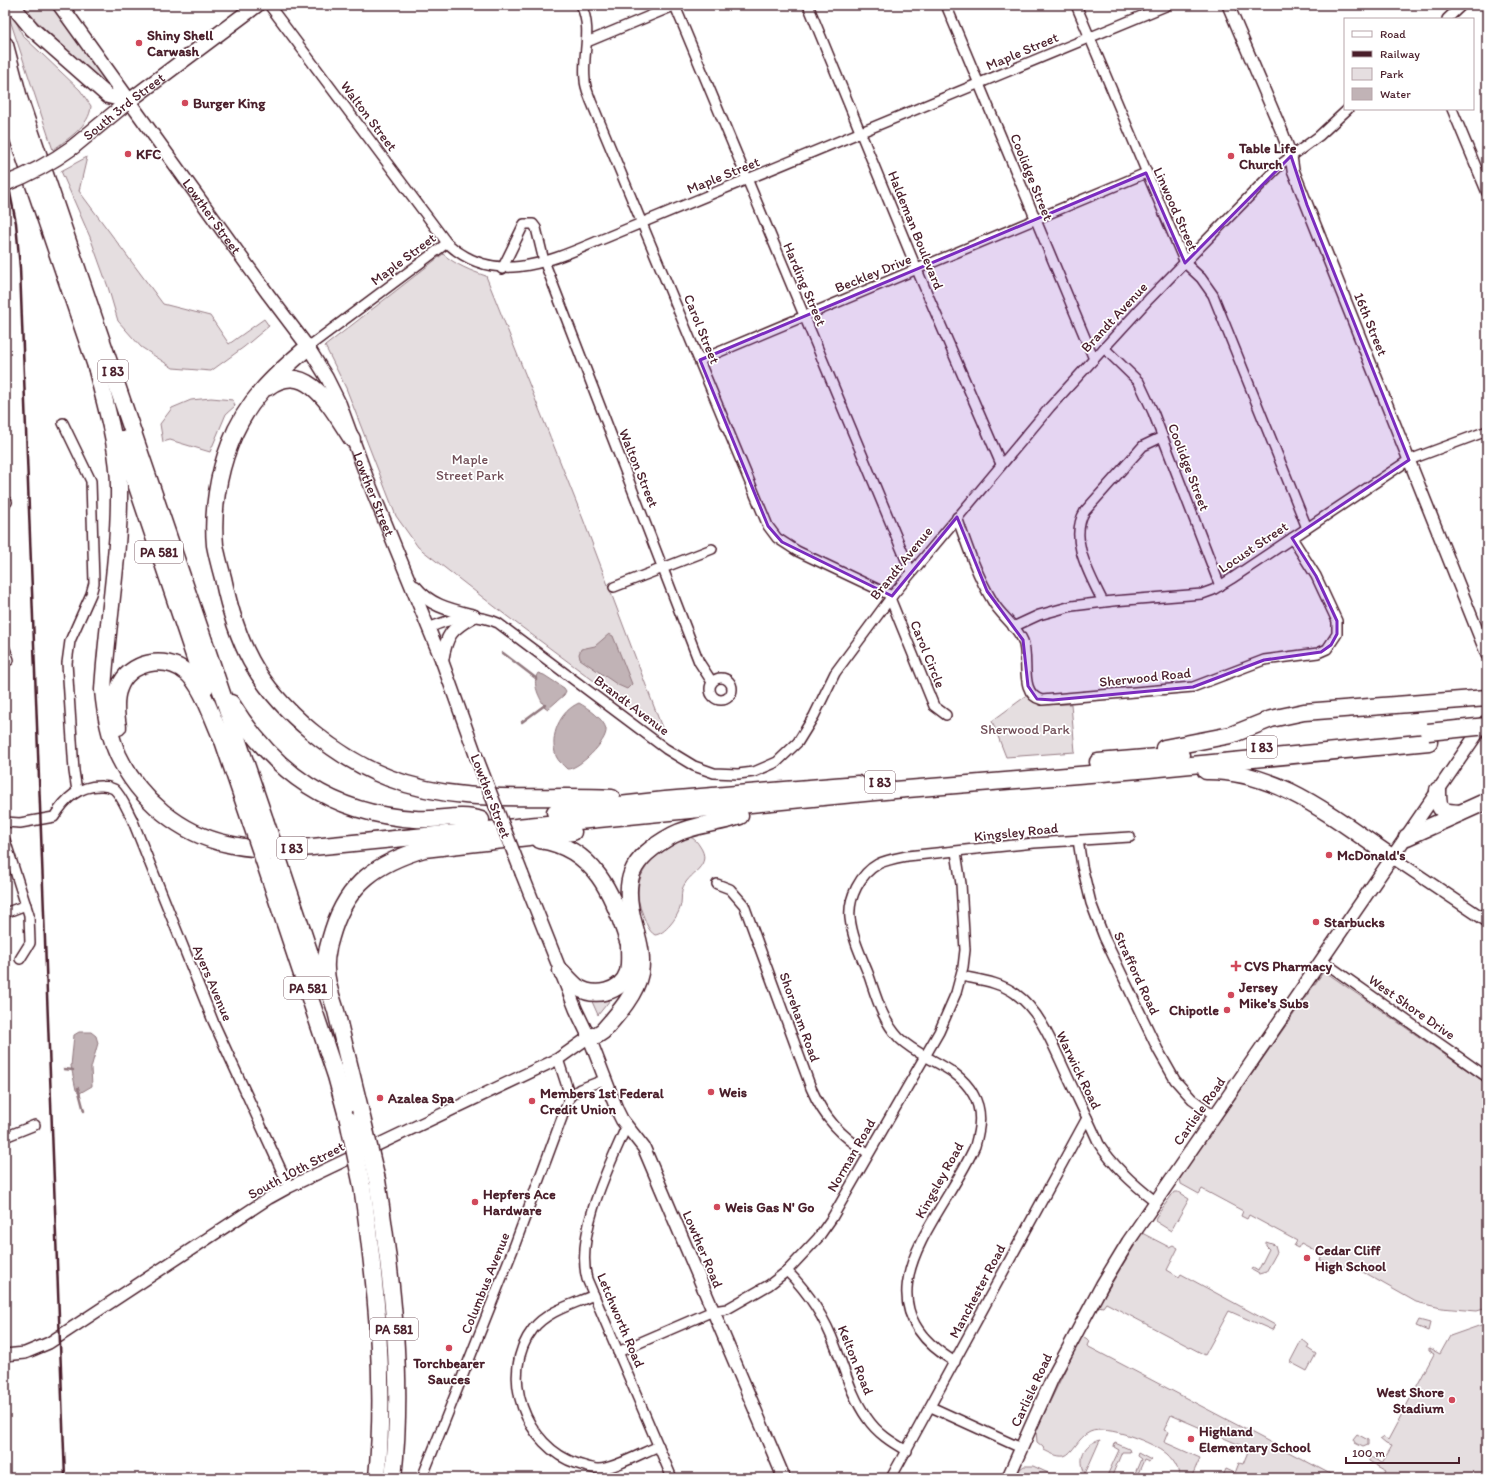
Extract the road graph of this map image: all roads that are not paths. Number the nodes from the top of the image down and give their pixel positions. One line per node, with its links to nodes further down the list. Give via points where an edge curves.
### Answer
1 (15, 5): 19 (main road, via 32,29 108,96)
2 (60, 5): 19 (main road, Lowther Street)
3 (256, 5): 19 (main road, South 3rd Street)
4 (269, 5): 30 (street, Walton Street)
5 (581, 5): 15 (street, Carol Street, via 586,18)
6 (675, 5): 15 (street); 25 (street, Harding Street)
7 (808, 5): 22 (street, Haldeman Boulevard)
8 (946, 5): 17 (street, Coolidge Street)
9 (1076, 5): 14 (street, Linwood Street)
10 (1168, 5): 14 (street, Maple Street)
11 (1228, 5): 23 (street, 16th Street)
12 (1462, 5): 13 (street)
13 (1448, 18)
14 (1089, 38): 17 (street, Maple Street); 24 (street, Linwood Street)
15 (587, 42): 29 (street, Carol Street, via 586,87)
16 (5, 45): 62 (highway, I 83, via 19,98)
17 (978, 84): 22 (street, Maple Street); 28 (street, Coolidge Street)
18 (5, 100): 40 (highway, I 83)
19 (129, 101): 26 (main road, South 3rd Street, bridge, via 51,163); 36 (main road, Lowther Street)
20 (1347, 110): 23 (street, Brandt Avenue, via 1319,136)
21 (1452, 110): 27 (street)
22 (861, 133): 25 (street, Maple Street); 34 (street, Haldeman Boulevard)
23 (1291, 156): 32 (street, Brandt Avenue); 46 (street, 16th Street, via 1293,170)
24 (1146, 173): 28 (street, Beckley Drive); 32 (street, Linwood Street)
25 (747, 180): 29 (street, Maple Street); 35 (street, Harding Street)
26 (5, 184)
27 (1487, 193)
28 (1034, 220): 34 (street, Beckley Drive); 38 (street, Coolidge Street)
29 (642, 223): 31 (street, Maple Street); 39 (street, Carol Street)
30 (447, 243): 33 (street, Maple Street, via 473,261); 36 (street, Maple Street)
31 (544, 261): 33 (street, Maple Street); 33 (street, Walton Street, via 536,228 528,222 524,224); 52 (street, Walton Street)
32 (1185, 263): 37 (street, Brandt Avenue); 49 (street, Linwood Street, via 1201,278 1213,295)
33 (502, 269)
34 (917, 270): 35 (street, Beckley Drive); 47 (street, Haldeman Boulevard)
35 (804, 316): 39 (street, Beckley Drive); 53 (street, Harding Street)
36 (308, 347): 41 (highway); 45 (main road, Lowther Street, via 332,388)
37 (1104, 348): 38 (street, Brandt Avenue); 44 (street, Coolidge Street, via 1139,382)
38 (1094, 359): 47 (street, Brandt Avenue)
39 (700, 360): 57 (street, Carol Street, via 759,505 774,535 797,551)
40 (96, 366): 75 (highway, PA 581); 78 (highway, I 83, via 116,457 119,486 104,682 106,716 118,754 144,794 160,811 196,833 247,848 302,848 895,790)
41 (258, 393): 45 (highway, via 276,380 299,379 310,384 320,392); 81 (highway, via 231,442 221,469 215,515 215,545 230,610 252,662 279,700 310,730 348,758 388,778 428,790 474,797 548,796)
42 (63, 423): 80 (street, via 93,490 91,519 94,584 70,641 67,663)
43 (1487, 431): 46 (street, Locust Street)
44 (1162, 437): 55 (street, Coolidge Street); 58 (street, via 1143,446 1081,518 1078,530 1079,544)
45 (352, 439): 54 (main road, Lowther Street)
46 (1409, 460): 49 (street, Locust Street); 64 (street, 16th Street)
47 (1001, 464): 48 (street, Brandt Avenue)
48 (957, 517): 53 (street, Brandt Avenue); 60 (street, Sherwood Road, via 987,591)
49 (1307, 528): 50 (street, Locust Street)
50 (1292, 538): 55 (street, Locust Street); 60 (street, Sherwood Road, via 1316,576 1337,621 1337,634 1331,645 1321,652 1264,660 1193,687 1042,700 1029,690 1024,645)
51 (712, 549): 52 (street)
52 (662, 568): 56 (street); 67 (street, Walton Street, via 699,662)
53 (911, 572): 57 (street, Brandt Avenue)
54 (409, 580): 59 (main road, via 423,597 431,602 448,610); 61 (main road, Lowther Street)
55 (1220, 586): 58 (street, Locust Street, via 1190,596)
56 (614, 587)
57 (891, 597): 59 (street, Brandt Avenue, via 835,673 814,716 792,750 766,767 738,774 714,773 687,762 498,623); 70 (street, Carol Circle, via 934,706)
58 (1103, 602): 60 (street, Locust Street, via 1052,611)
59 (474, 616): 61 (street, Brandt Avenue, via 456,618); 66 (main road, via 453,629 446,641)
60 (1013, 627)
61 (428, 628): 66 (main road, Lowther Street)
62 (205, 646): 85 (highway, I 83, via 243,722 284,769 305,784 334,800 371,813 416,819 471,817); 87 (highway, PA 581)
63 (5, 649): 65 (street)
64 (1487, 655)
65 (7, 660)
66 (442, 662): 104 (main road, Lowther Street, bridge, via 476,756)
67 (712, 682)
68 (1487, 687): 69 (highway)
69 (1481, 699): 76 (highway, via 1304,712 1271,719 1231,735)
70 (946, 715)
71 (1487, 719): 79 (main road, Carlisle Road)
72 (1487, 726): 74 (highway, I 83, bridge)
73 (1487, 736): 74 (highway, I 83)
74 (1429, 737): 76 (highway, I 83); 77 (highway, I 83)
75 (222, 739): 85 (highway, via 196,683 186,672 169,663 150,663 130,672 121,682 116,701 118,729 135,768 161,800 185,818 213,832 249,839 290,841 465,824); 87 (highway, PA 581)
76 (1096, 762): 81 (highway, I 83)
77 (1139, 770): 78 (highway, I 83); 95 (highway, via 1210,771 1268,781 1299,796)
78 (1044, 778): 84 (highway)
79 (1442, 785): 83 (highway, via 1438,803 1442,810 1446,813); 89 (main road, Carlisle Road)
80 (77, 791): 86 (street, via 63,803 54,817 20,823); 119 (street, Ayers Avenue, via 97,786 114,789 132,819 213,1021)
81 (665, 800): 85 (highway, I 83)
82 (1487, 801): 83 (highway)
83 (1460, 813): 89 (highway)
84 (740, 816): 90 (highway); 106 (highway, via 674,834 650,850 636,865 628,883 628,902 639,943 641,972 631,995 606,1028)
85 (481, 820)
86 (5, 822)
87 (258, 822): 94 (highway, PA 581, bridge)
88 (1130, 837): 92 (street, Kingsley Road)
89 (1407, 837): 95 (main road, Carlisle Road)
90 (512, 839): 101 (highway, via 554,843 586,859 605,885); 112 (highway, via 424,849 404,855 377,869 363,880 344,902 329,943 326,971)
91 (5, 840): 98 (street)
92 (1079, 843): 93 (street, Kingsley Road); 113 (street, Strafford Road, via 1091,903 1104,937 1158,1050 1175,1080 1192,1099)
93 (956, 852): 96 (street, Kingsley Road); 107 (street, Kingsley Road, via 907,856 878,864 864,875 851,904 852,929 885,1019 900,1038)
94 (271, 858): 112 (highway, PA 581); 131 (highway, PA 581, bridge, via 348,1120 362,1186 373,1262 379,1340 380,1432)
95 (1393, 858): 100 (street); 103 (main road, Carlisle Road)
96 (958, 865): 105 (street, Norman Road, via 965,941)
97 (717, 884): 118 (street, Shoreham Road, via 730,889 744,905 811,1088 824,1115 838,1132)
98 (26, 905): 99 (street); 102 (street, via 31,936 28,949)
99 (5, 913)
100 (1487, 921)
101 (629, 944): 104 (highway, via 630,963 627,974 619,986 609,991 589,992 577,986); 106 (highway, via 634,962 630,984)
102 (20, 959)
103 (1321, 960): 109 (street, West Shore Drive); 113 (main road, Carlisle Road)
104 (561, 971): 106 (main road, Lowther Street)
105 (961, 976): 107 (street, Norman Road, via 948,1013); 114 (street, Warwick Road, via 996,984 1008,989 1025,1002 1046,1032)
106 (589, 1037): 108 (street, South 10th Street); 110 (main road, Lowther Road)
107 (925, 1056): 118 (street, Norman Road); 126 (street, Kingsley Road, via 958,1076 973,1093 980,1111 979,1133 975,1146 917,1248 906,1282 909,1306 920,1333 936,1349)
108 (558, 1059): 111 (street); 119 (street, South 10th Street)
109 (1487, 1077)
110 (606, 1079): 111 (street, via 580,1089); 116 (main road, Lowther Road, via 617,1110)
111 (570, 1096): 133 (street, Columbus Avenue, via 514,1247)
112 (358, 1102): 132 (highway, PA 581, bridge, via 376,1180 389,1259 396,1380)
113 (1214, 1115): 120 (main road, Carlisle Road)
114 (1087, 1118): 120 (street, Warwick Road, via 1106,1155 1128,1179); 126 (street, Manchester Road)
115 (35, 1125): 117 (street)
116 (626, 1125): 122 (street, Letchworth Road, via 593,1210 586,1237 585,1268); 123 (main road, Lowther Road, via 644,1148)
117 (5, 1137)
118 (868, 1153): 121 (street, Norman Road, via 824,1230)
119 (289, 1187): 125 (street, South 10th Street, via 49,1343 25,1353)
120 (1155, 1201): 129 (main road, Carlisle Road, via 1124,1248 1071,1342)
121 (787, 1271): 123 (street, Norman Road, via 769,1285 728,1309); 130 (street, Kelton Road, via 820,1313 867,1419 884,1436)
122 (594, 1295): 124 (street, Letchworth Road); 128 (street, via 546,1317 528,1337 519,1361 518,1375 520,1401 526,1417 538,1437 558,1454 593,1468 607,1467)
123 (713, 1311): 124 (street, Norman Road); 135 (main road, Lowther Road)
124 (618, 1352): 128 (street, Letchworth Road)
125 (5, 1355)
126 (955, 1362): 127 (street, Manchester Road)
127 (931, 1407): 129 (street); 130 (street, Manchester Road)
128 (659, 1446): 134 (street, Letchworth Road)
129 (1021, 1448): 137 (main road, Carlisle Road)
130 (907, 1451): 136 (street, Manchester Road)
131 (377, 1478)
132 (393, 1478)
133 (422, 1478)
134 (672, 1478)
135 (784, 1478)
136 (891, 1478)
137 (1008, 1478)

